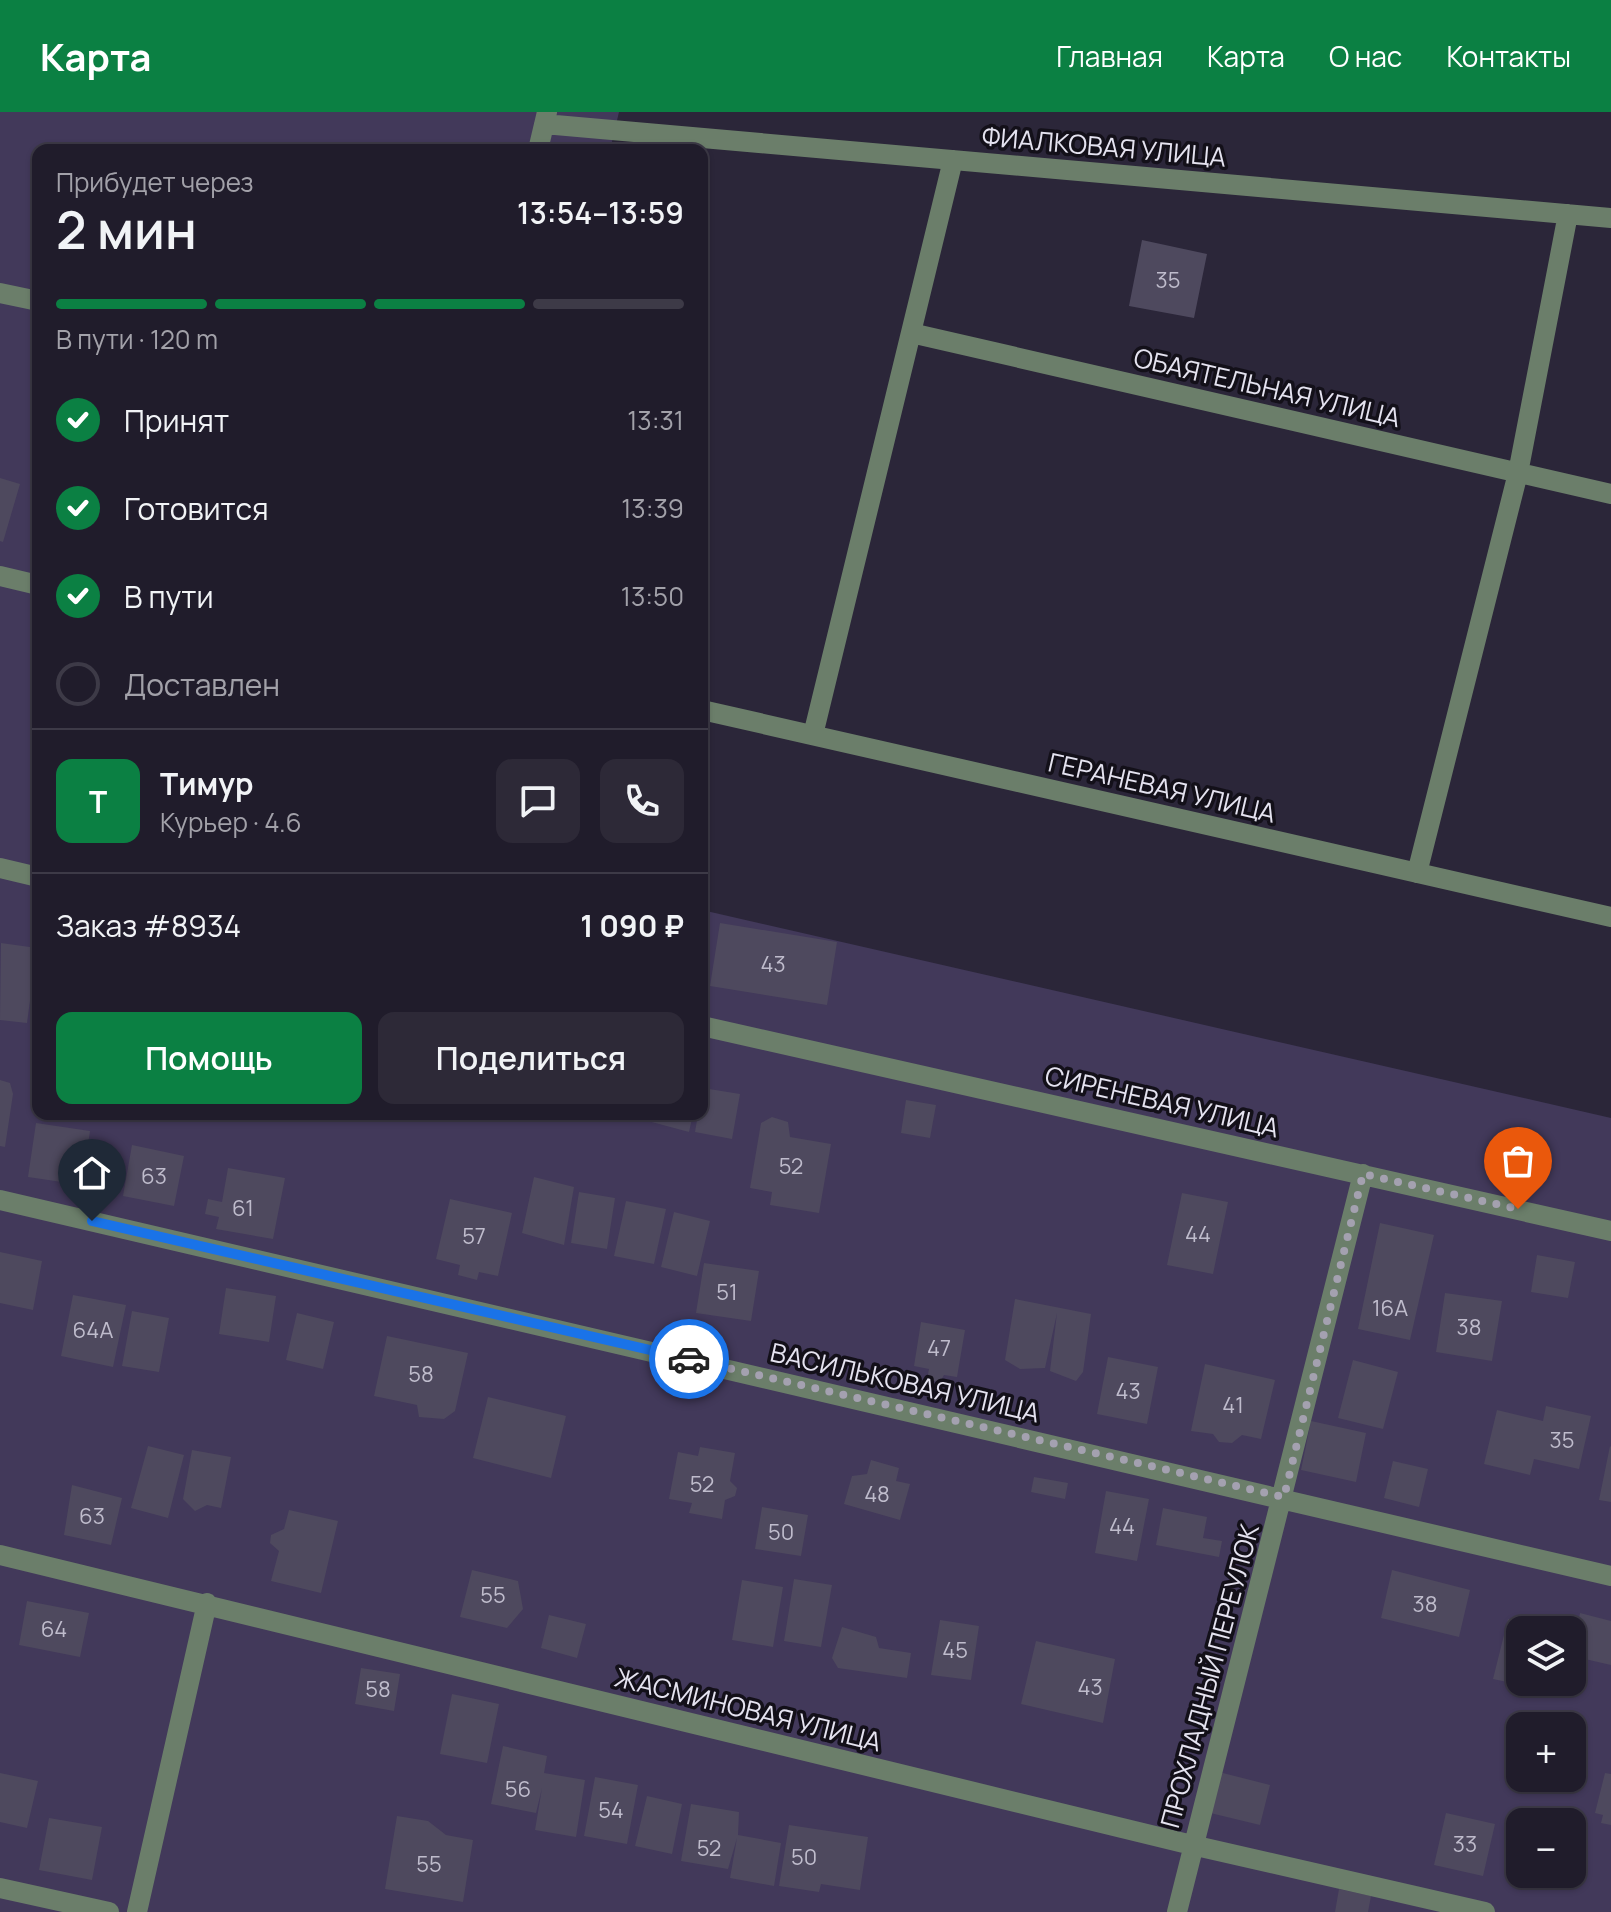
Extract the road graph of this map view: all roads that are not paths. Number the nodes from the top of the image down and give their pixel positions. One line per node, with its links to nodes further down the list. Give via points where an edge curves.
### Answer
1 (546, 118): 2 (lane); 3 (lane, ФИАЛКОВАЯ УЛИЦА)
2 (540, 144)
3 (953, 160): 4 (lane, ФИАЛКОВАЯ УЛИЦА); 8 (lane)
4 (1568, 214): 5 (lane, ФИАЛКОВАЯ УЛИЦА); 9 (lane)
5 (1611, 218)
6 (0, 293): 7 (lane)
7 (32, 300)
8 (911, 333): 9 (lane, ОБАЯТЕЛЬНАЯ УЛИЦА); 14 (lane)
9 (1518, 473): 10 (lane, ОБАЯТЕЛЬНАЯ УЛИЦА); 16 (lane)
10 (1611, 494)
11 (0, 576): 12 (lane)
12 (32, 584)
13 (708, 711): 14 (lane, ГЕРАНЕВАЯ УЛИЦА)
14 (813, 735): 16 (lane, ГЕРАНЕВАЯ УЛИЦА)
15 (0, 868): 17 (lane)
16 (1417, 873): 18 (lane, ГЕРАНЕВАЯ УЛИЦА)
17 (32, 876)
18 (1611, 917)
19 (708, 1027): 20 (lane, СИРЕНЕВАЯ УЛИЦА)
20 (1363, 1174): 22 (lane, СИРЕНЕВАЯ УЛИЦА); 23 (lane, ПРОХЛАДНЫЙ ПЕРЕУЛОК)
21 (0, 1200): 23 (lane, ВАСИЛЬКОВАЯ УЛИЦА)
22 (1611, 1231)
23 (1284, 1497): 25 (lane, ВАСИЛЬКОВАЯ УЛИЦА); 27 (lane, ПРОХЛАДНЫЙ ПЕРЕУЛОК)
24 (0, 1555): 26 (lane, ЖАСМИНОВАЯ УЛИЦА)
25 (1611, 1576)
26 (207, 1603): 27 (lane, ЖАСМИНОВАЯ УЛИЦА); 30 (lane)
27 (1192, 1845): 31 (lane, ПРОХЛАДНЫЙ ПЕРЕУЛОК); 32 (lane, ЖАСМИНОВАЯ УЛИЦА)
28 (0, 1888): 29 (lane)
29 (109, 1912)
30 (137, 1912)
31 (1177, 1912)
32 (1485, 1912)

